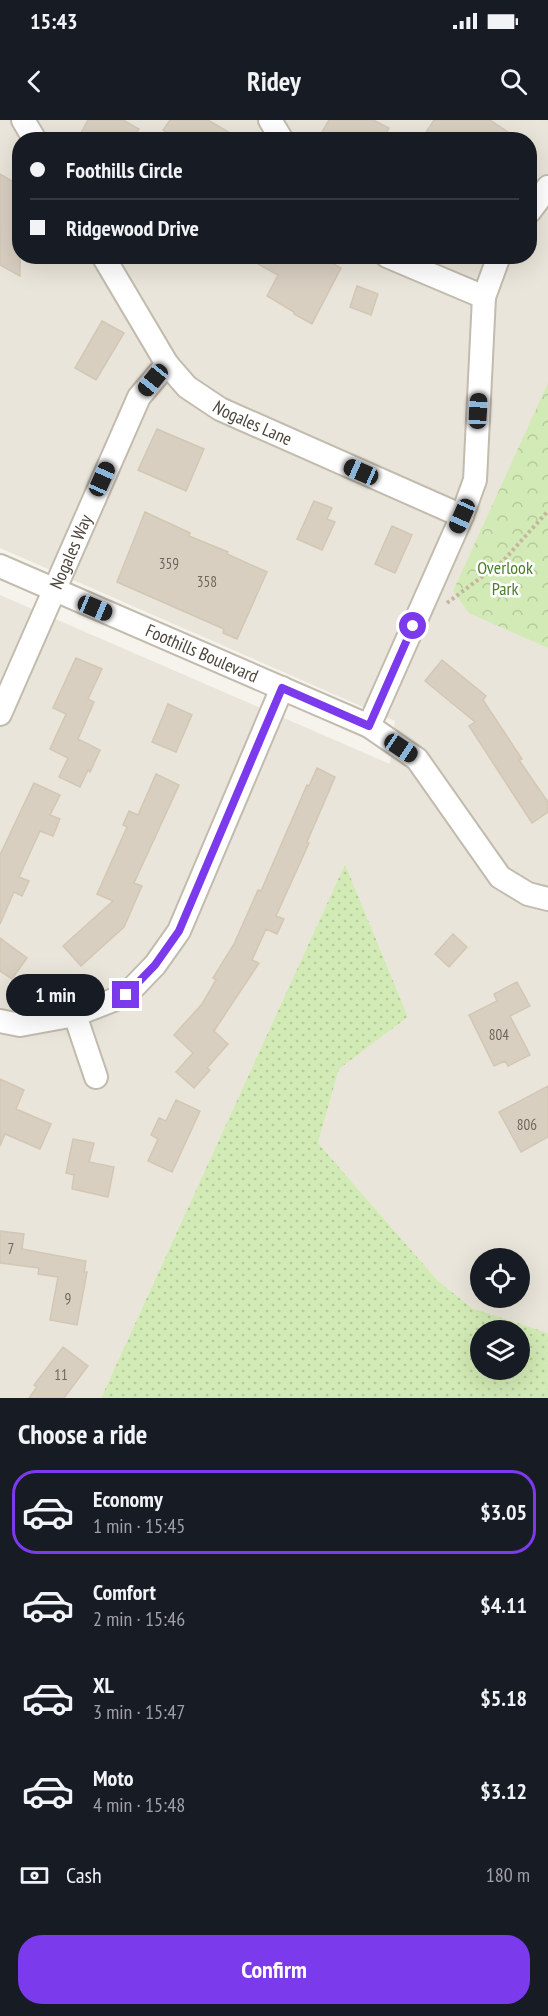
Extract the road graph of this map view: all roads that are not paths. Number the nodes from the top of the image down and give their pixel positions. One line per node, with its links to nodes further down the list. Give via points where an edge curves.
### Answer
1 (548, 187): 2 (street)
2 (537, 202)
3 (109, 264): 7 (street, Nogales Lane)
4 (406, 264): 6 (street)
5 (496, 264): 6 (street)
6 (484, 297): 8 (street, via 475,480)
7 (166, 364): 8 (street, Nogales Lane, via 187,387 220,409); 10 (street, Nogales Way, via 139,397)
8 (462, 516): 13 (street)
9 (0, 566): 10 (street, Foothills Boulevard)
10 (54, 590): 11 (street, Foothills Boulevard); 12 (street, Nogales Way)
11 (282, 688): 13 (street, Foothills Boulevard); 15 (street, via 179,931 155,965 126,995)
12 (0, 714)
13 (369, 726): 14 (street, Foothills Boulevard, via 417,759 500,877 528,894)
14 (548, 899)
15 (75, 1015): 16 (street, via 20,1025); 17 (street)
16 (0, 1021)
17 (96, 1077)

